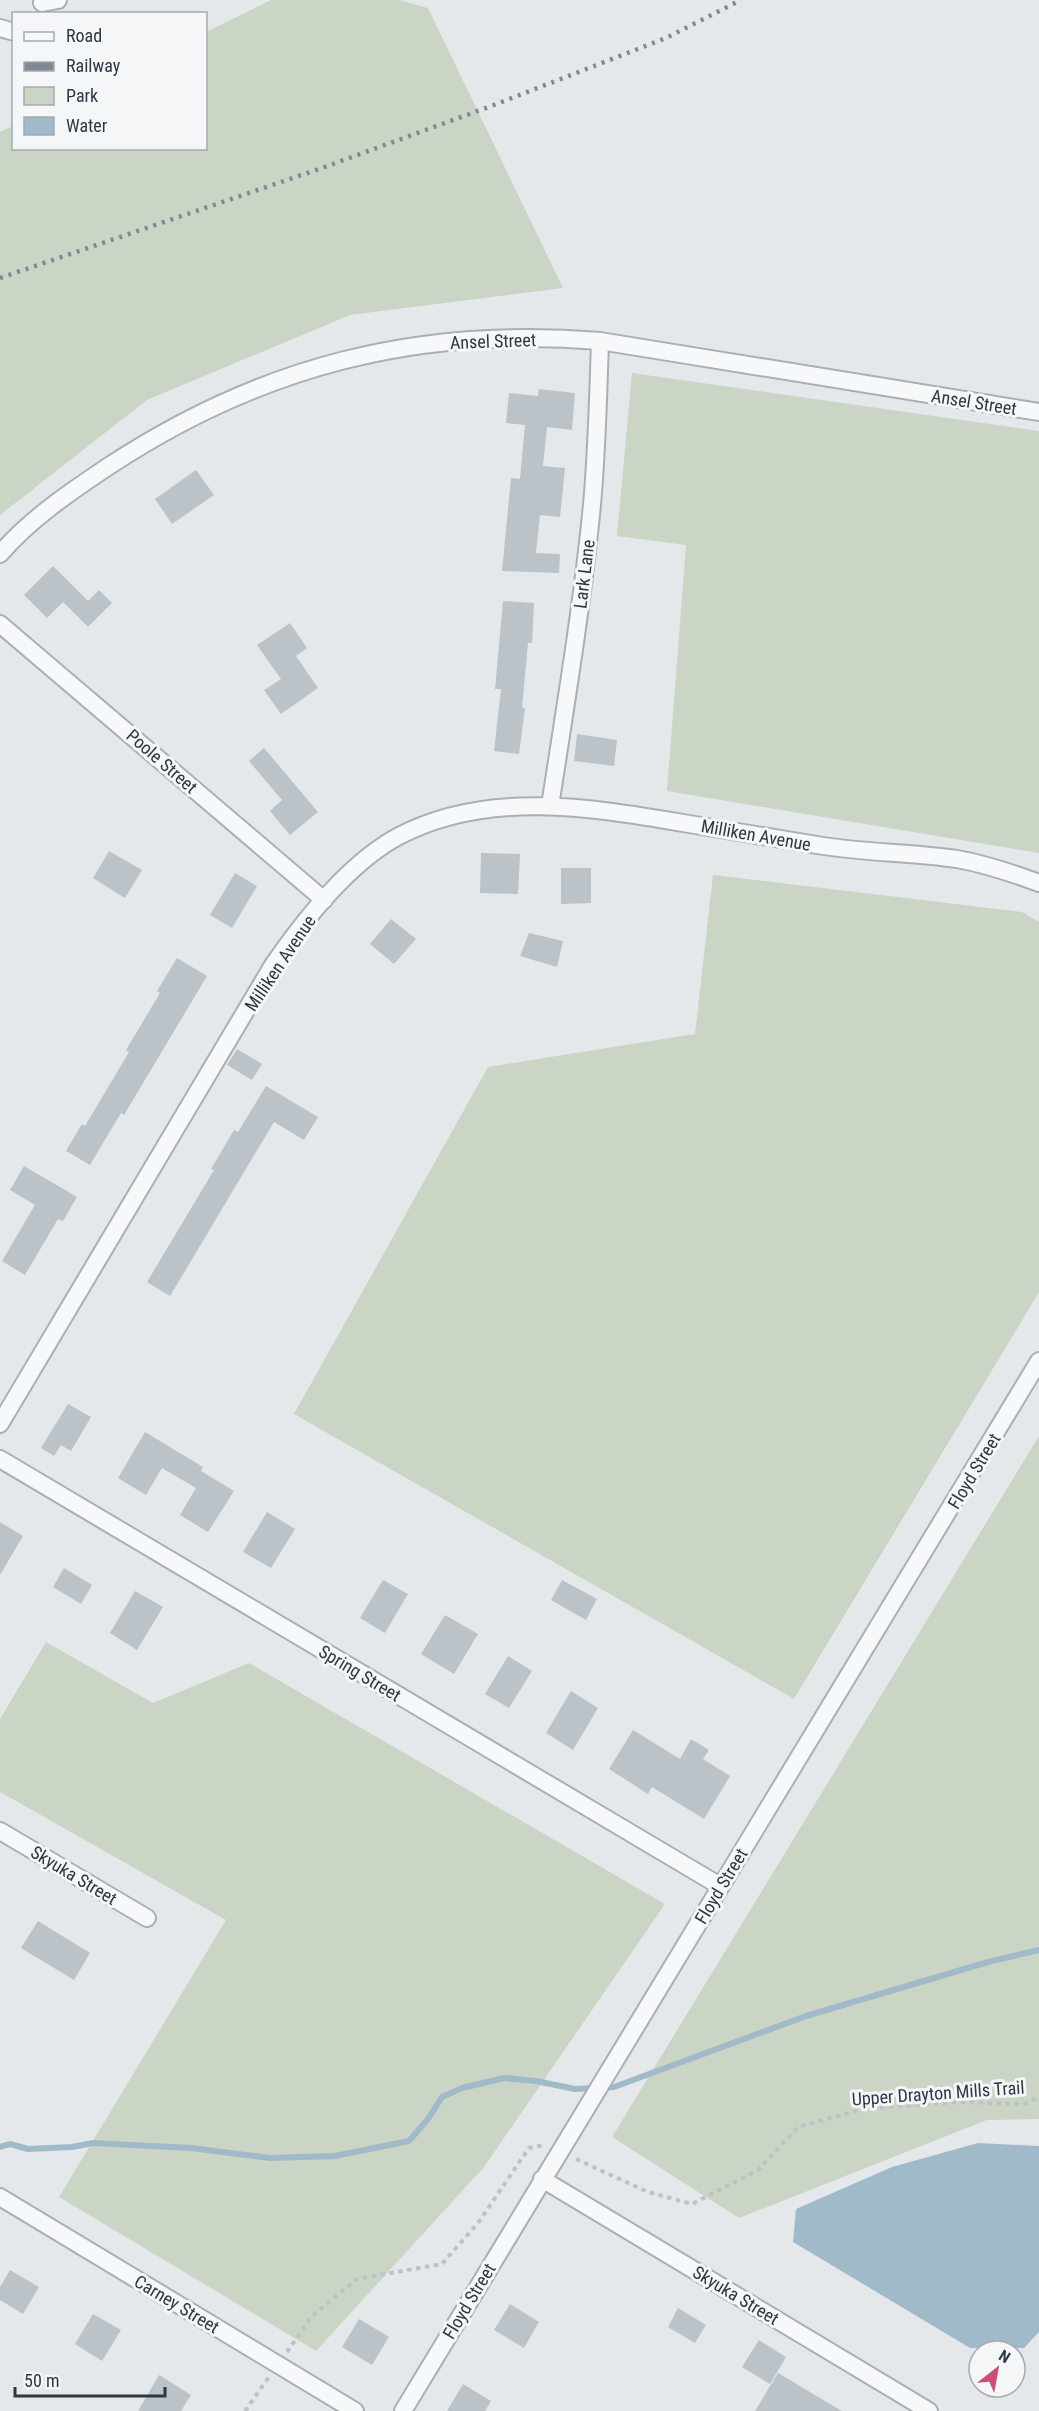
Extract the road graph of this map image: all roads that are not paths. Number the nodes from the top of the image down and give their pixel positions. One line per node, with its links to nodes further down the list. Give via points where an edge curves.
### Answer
1 (600, 341): 2 (street, Ansel Street); 3 (street, Ansel Street, via 478,339 416,345 293,374 234,397 144,443 51,507); 5 (street, Lark Lane, via 591,516)
2 (1039, 411)
3 (0, 554)
4 (0, 624): 7 (street, Poole Street)
5 (550, 806): 6 (street, Milliken Avenue, via 631,814 832,848 957,859); 7 (street, Milliken Avenue, via 474,810 399,836 353,871)
6 (1039, 883)
7 (324, 900): 9 (street, Milliken Avenue, via 273,965)
8 (1039, 1361): 12 (street, Floyd Street)
9 (0, 1424)
10 (0, 1459): 12 (street, Spring Street)
11 (0, 1831): 13 (street, Skyuka Street)
12 (720, 1886): 14 (street, Floyd Street)
13 (147, 1918)
14 (542, 2179): 17 (street, Floyd Street); 18 (street, Skyuka Street)
15 (0, 2197): 16 (street, Carney Street)
16 (355, 2411)
17 (403, 2411)
18 (929, 2411)

